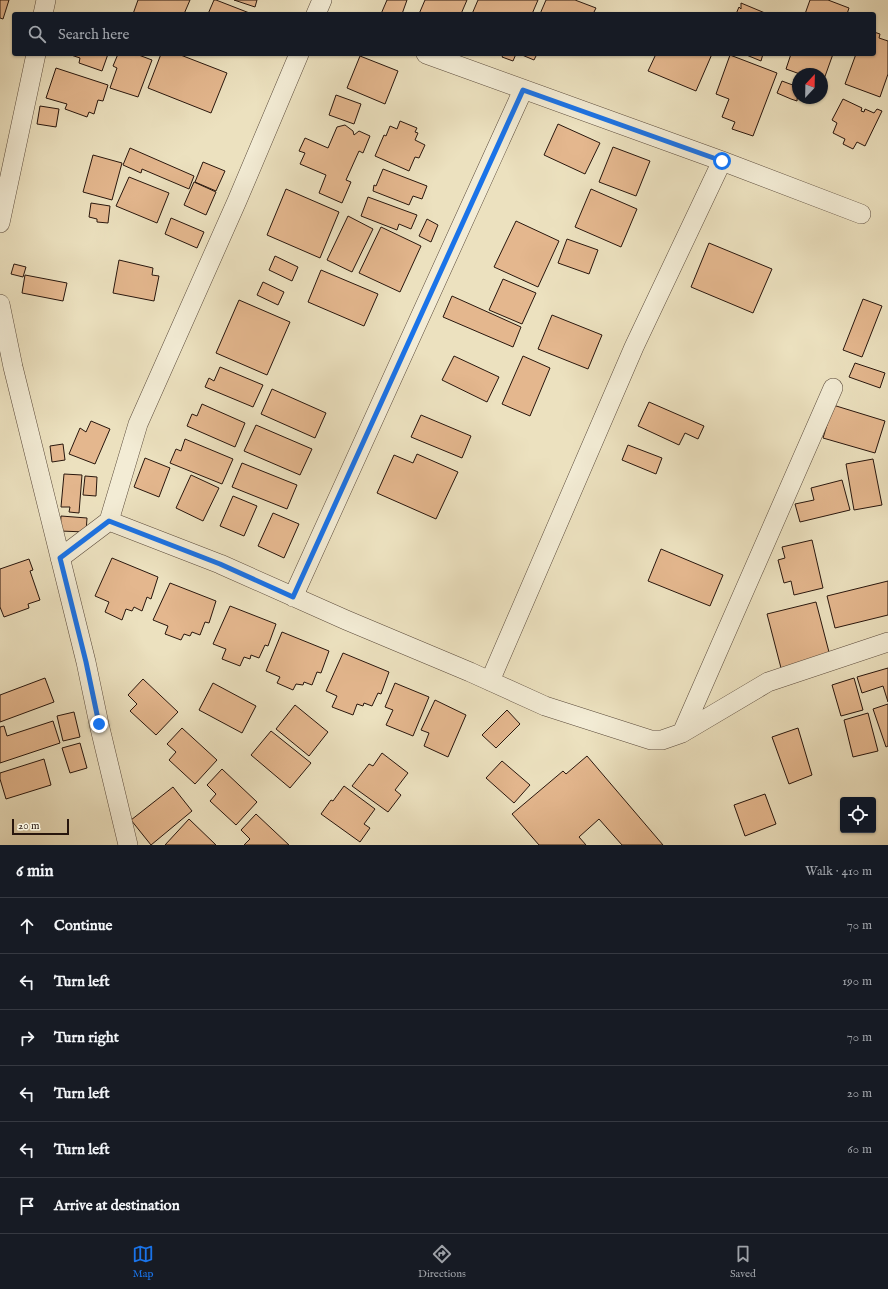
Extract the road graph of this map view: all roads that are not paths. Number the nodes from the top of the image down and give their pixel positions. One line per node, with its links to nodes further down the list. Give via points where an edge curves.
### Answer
1 (46, 0): 2 (street)
2 (43, 12)
3 (36, 56): 9 (street)
4 (298, 56): 12 (street, via 138,424)
5 (431, 56): 6 (street)
6 (523, 90): 7 (street); 14 (street)
7 (722, 161): 8 (street); 16 (street, via 634,348)
8 (861, 214)
9 (0, 223)
10 (0, 304): 13 (street)
11 (833, 388): 17 (street)
12 (109, 521): 13 (street); 14 (street, via 220,564)
13 (60, 558): 18 (street)
14 (293, 597): 16 (street)
15 (888, 642): 17 (street, via 768,682)
16 (490, 681): 17 (street, via 545,706 651,740 662,740)
17 (682, 732)
18 (128, 845)

